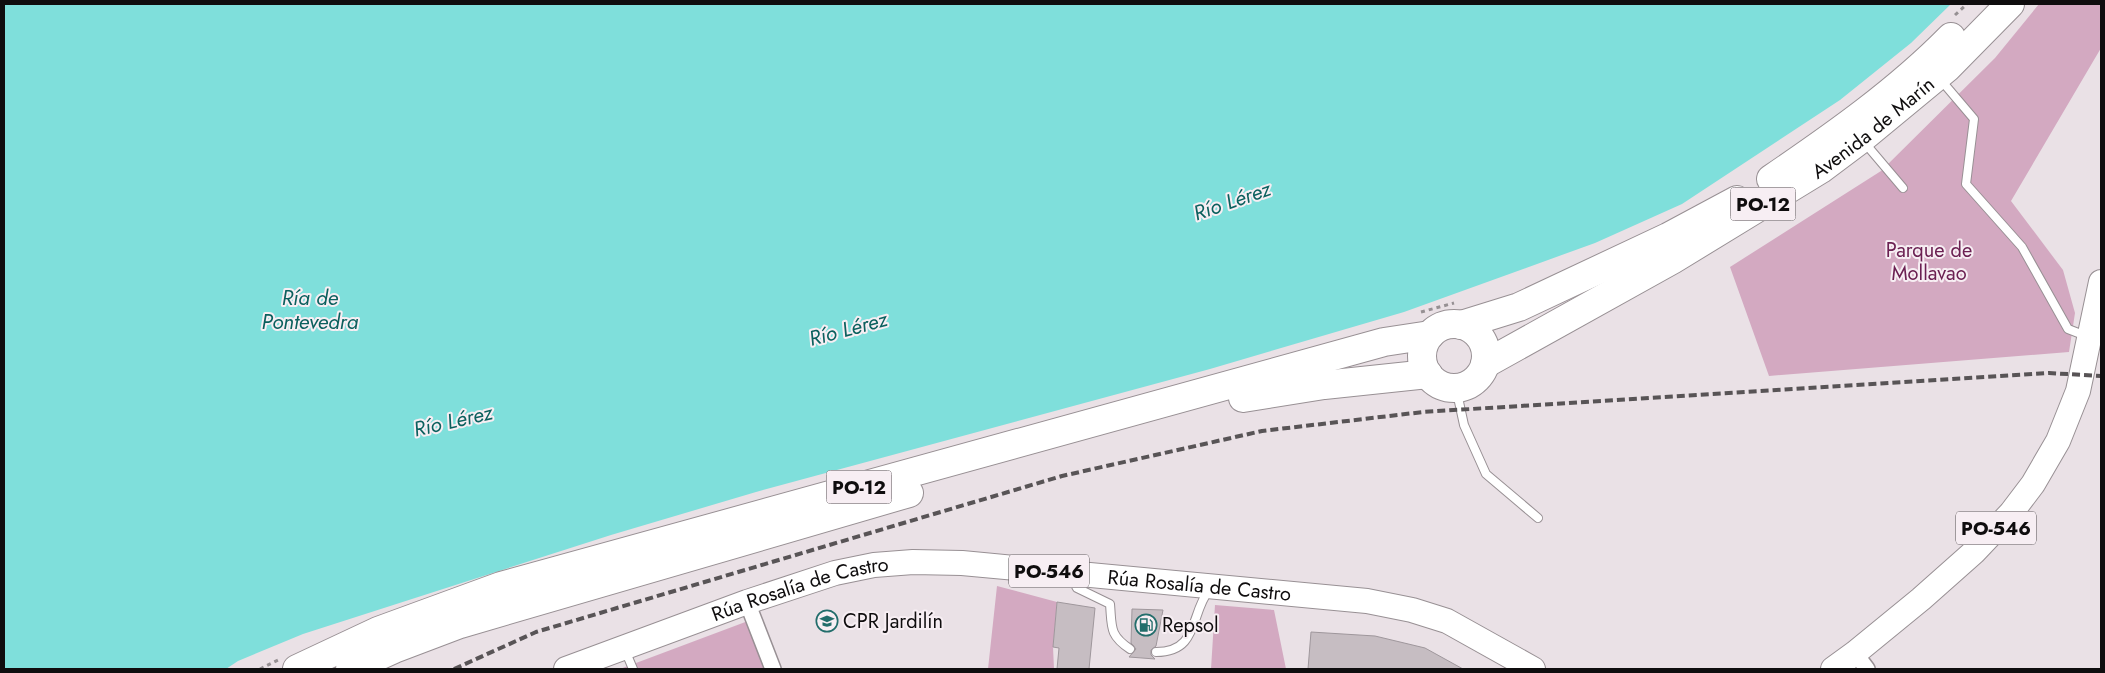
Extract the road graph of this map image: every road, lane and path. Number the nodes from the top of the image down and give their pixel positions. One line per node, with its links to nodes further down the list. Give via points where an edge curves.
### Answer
1 (1984, 4): 7 (highway, Avenida de Marín / PO-12, via 1935,54 1875,103 1762,185 1668,237 1519,308)
2 (2010, 4): 3 (highway, Avenida de Marín / PO-12)
3 (1937, 77): 4 (highway, Avenida de Marín / PO-12); 9 (lane, via 1974,119 1966,184 2022,247 2068,329)
4 (1861, 139): 5 (lane); 10 (highway, Avenida de Marín / PO-12, via 1821,169 1672,260)
5 (1903, 188)
6 (2101, 282): 9 (main road)
7 (1461, 325): 8 (highway, via 1444,326); 10 (highway, via 1470,328 1481,339)
8 (1430, 335): 11 (highway, via 1422,354); 21 (highway, PO-12, via 1384,342 500,586 378,631)
9 (2090, 337): 20 (main road, PO-546, via 2078,391 2058,440 2033,484 1974,552)
10 (1486, 364): 12 (highway, via 1475,380)
11 (1428, 374): 12 (highway, via 1445,387); 22 (highway, PO-12, via 1286,390 1224,402 460,624)
12 (1456, 388): 13 (lane, via 1464,425 1486,474)
13 (1538, 518)
14 (1069, 573): 15 (main road, Rúa Rosalía de Castro / PO-546); 16 (main road, Rúa Rosalía de Castro / PO-546, via 962,563 874,565 835,573); 17 (lane, via 1077,588 1110,604 1117,641)
15 (1211, 586): 18 (lane, via 1202,599 1191,632 1170,652); 25 (main road, Rúa Rosalía de Castro / PO-546, via 1367,601 1412,610 1447,622)
16 (747, 602): 19 (main road, Rúa Rosalía de Castro / PO-546); 24 (street)
17 (1130, 649)
18 (1156, 652)
19 (629, 658): 23 (main road, Rúa Rosalía de Castro / PO-546)
20 (1861, 661): 26 (main road, PO-546)
21 (297, 669)
22 (350, 669)
23 (566, 669)
24 (773, 669)
25 (1533, 669)
26 (1833, 669)

